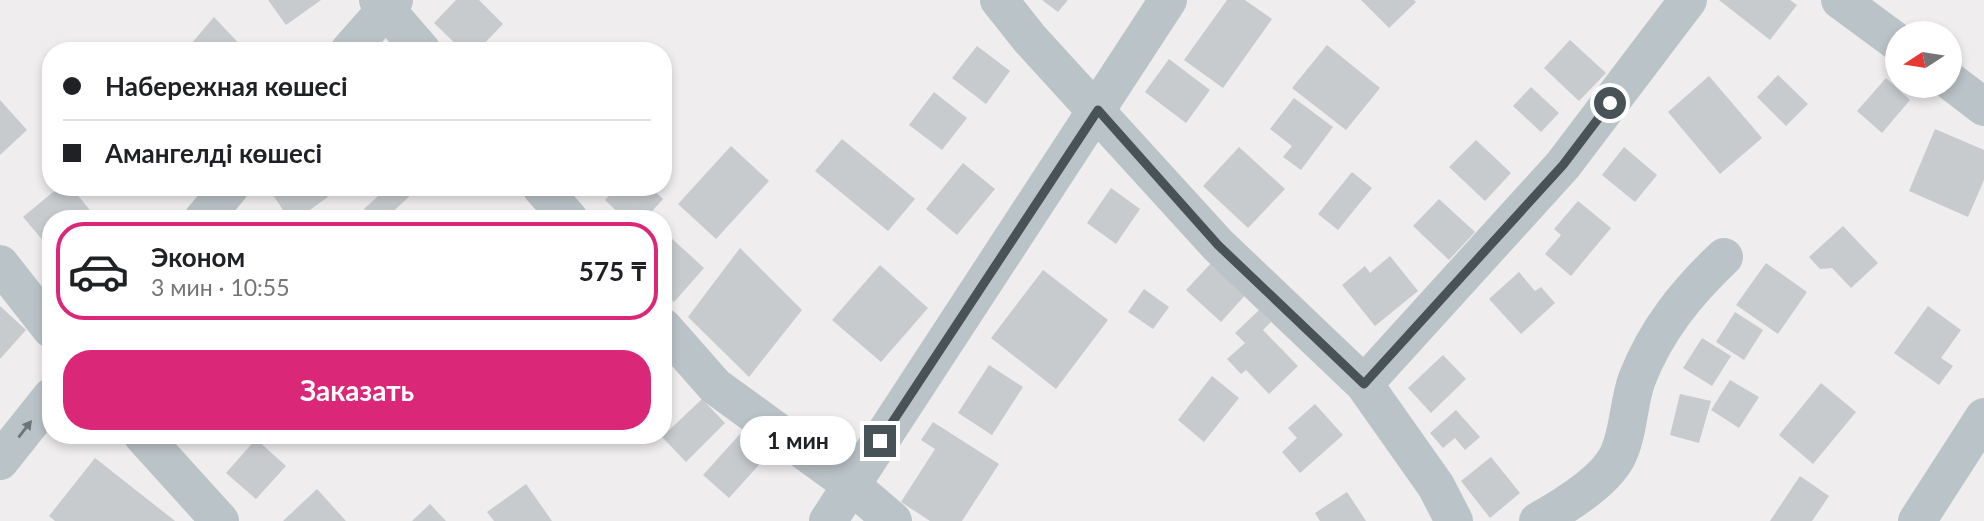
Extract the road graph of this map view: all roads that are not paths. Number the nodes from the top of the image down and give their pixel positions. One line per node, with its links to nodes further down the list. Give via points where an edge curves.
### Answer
1 (999, 0): 11 (street)
2 (1168, 0): 11 (street)
3 (1688, 0): 20 (street, via 1563,165)
4 (1840, 0): 6 (street)
5 (386, 3): 7 (street); 8 (street)
6 (1885, 33)
7 (356, 42)
8 (415, 42)
9 (1962, 90): 10 (street)
10 (1984, 107)
11 (1098, 110): 20 (street, via 1218,245); 25 (street)
12 (222, 196): 14 (street)
13 (549, 196): 15 (street)
14 (211, 210)
15 (561, 210)
16 (1724, 257): 30 (street, via 1687,292 1657,337 1637,379 1616,457 1577,498)
17 (0, 264): 18 (street)
18 (42, 317)
19 (672, 337): 25 (street, via 715,386)
20 (1364, 384): 29 (street, via 1436,486)
21 (42, 408): 24 (street, one-way to 21)
22 (1984, 417): 31 (street)
23 (151, 444): 26 (street)
24 (0, 461)
25 (851, 485): 27 (street); 28 (street)
26 (220, 521)
27 (828, 521)
28 (892, 521)
29 (1454, 521)
30 (1538, 521)
31 (1917, 521)

